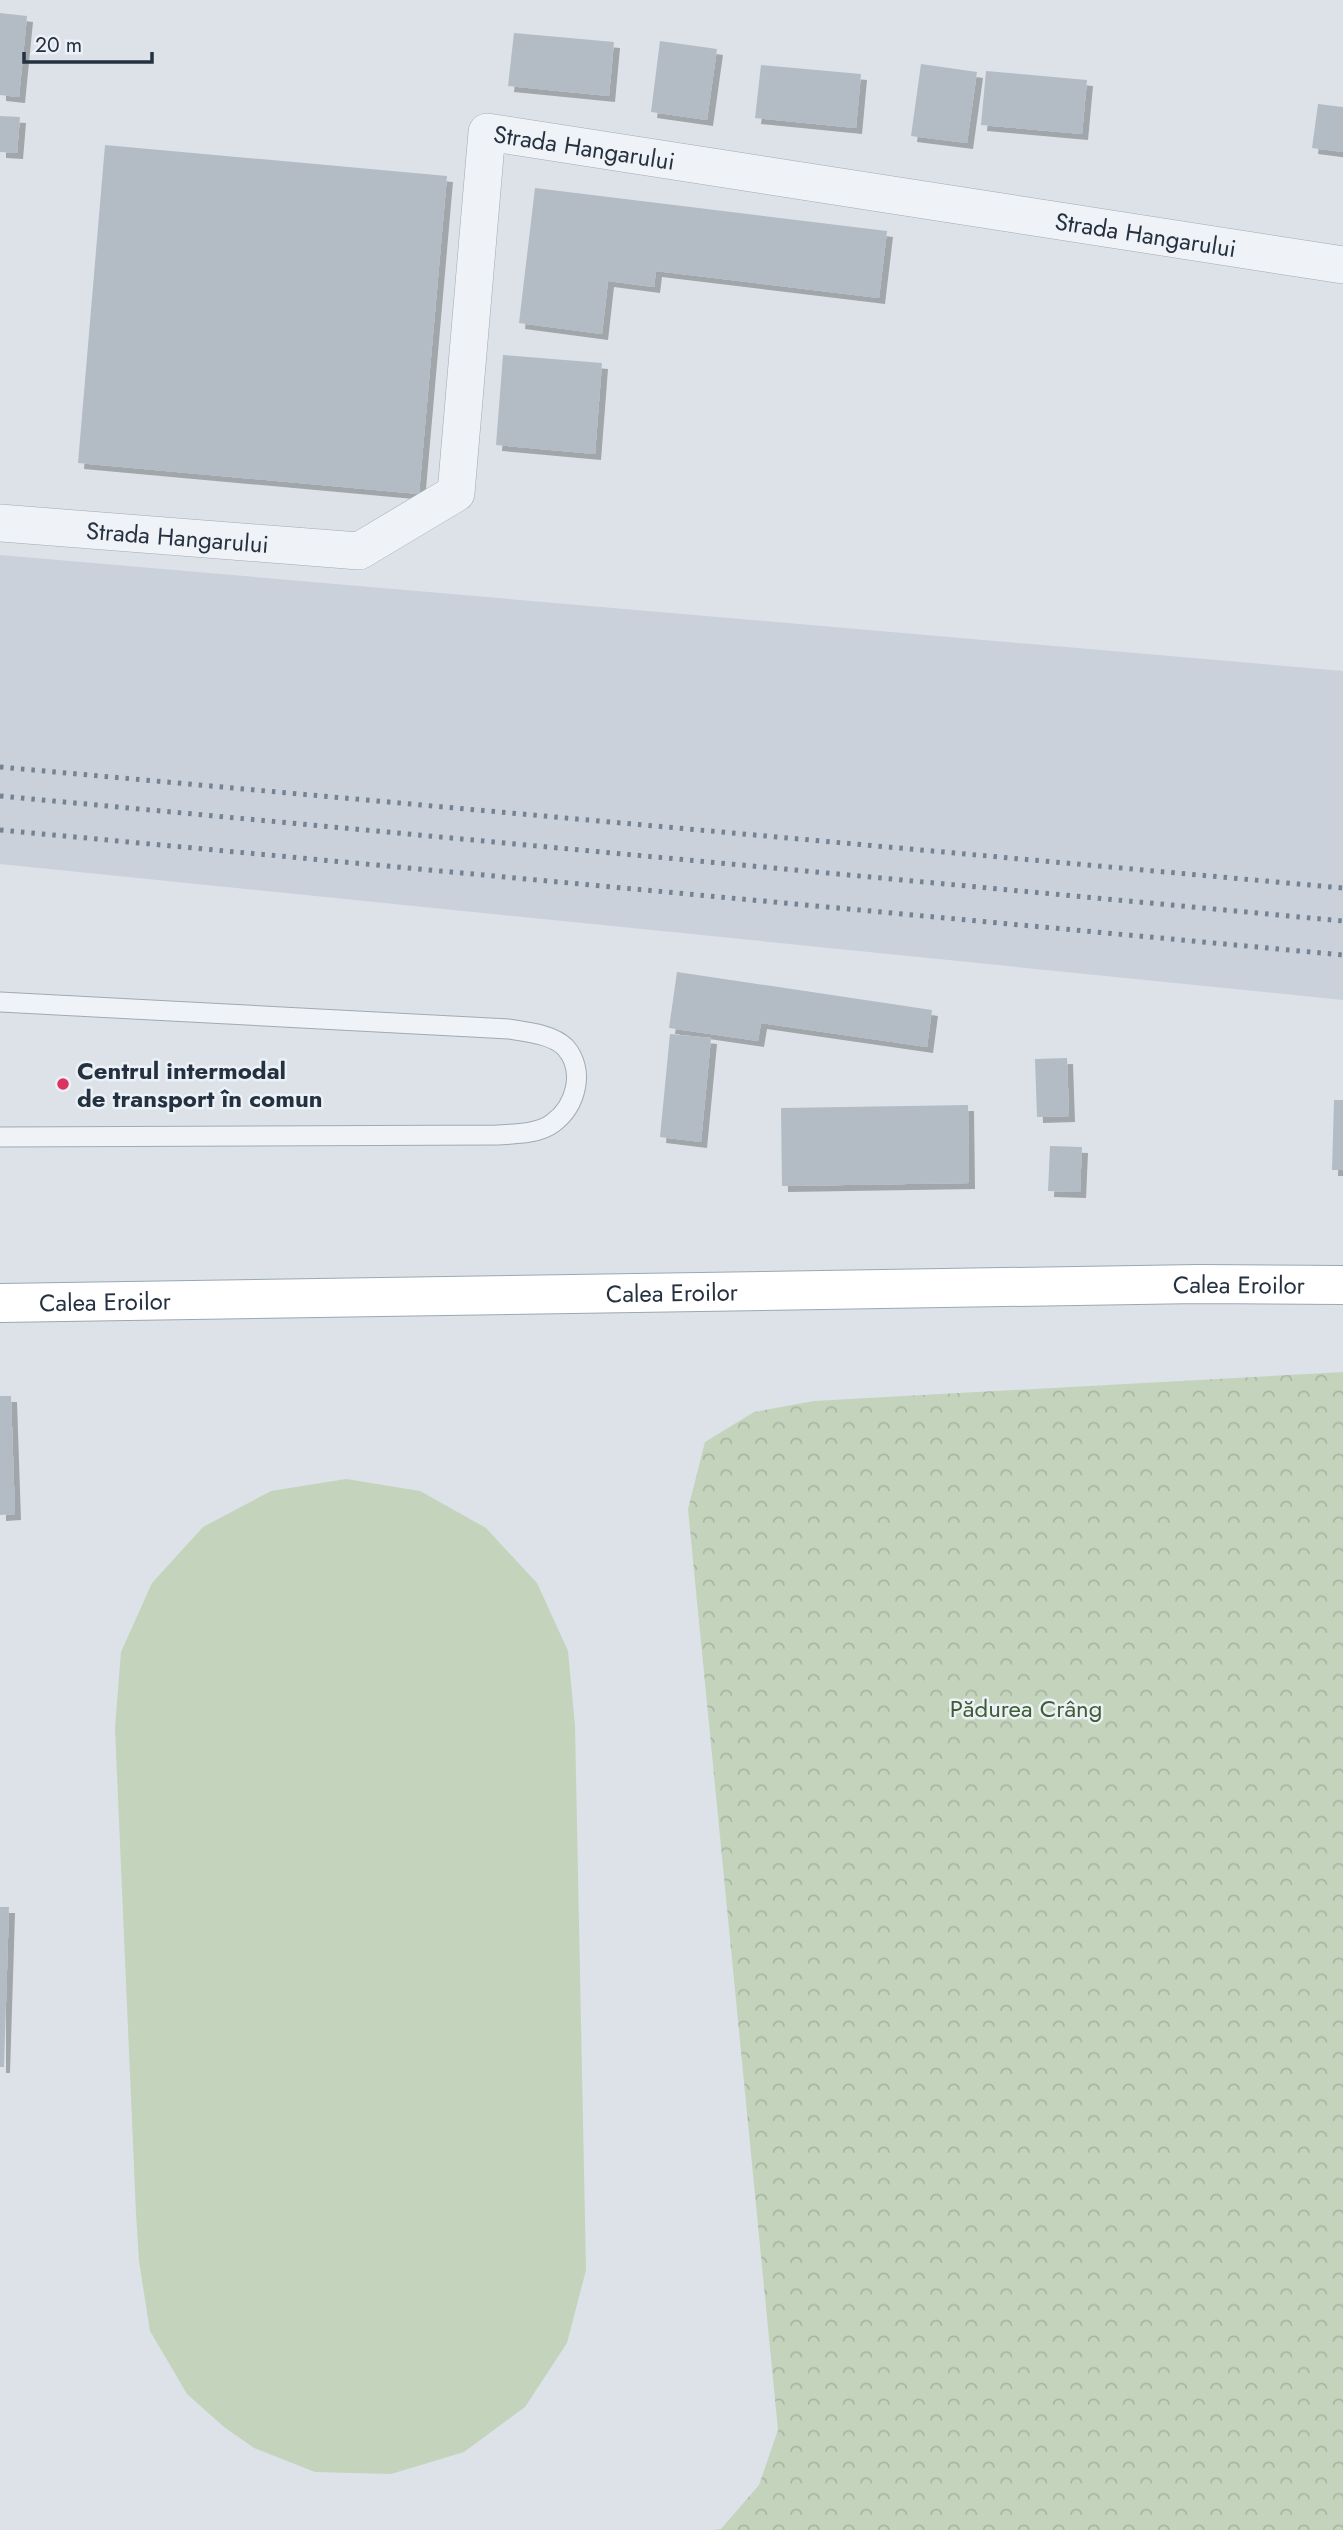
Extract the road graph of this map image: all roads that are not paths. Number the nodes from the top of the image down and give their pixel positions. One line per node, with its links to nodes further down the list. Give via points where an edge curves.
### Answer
1 (1343, 265): 2 (street, Strada Hangarului, via 487,132 456,493 359,551)
2 (0, 523)
3 (0, 1002): 4 (lane, via 509,1029 564,1046 574,1063 577,1088 568,1108 552,1124 525,1133)
4 (0, 1137)
5 (1343, 1285): 6 (main road, Calea Eroilor)
6 (0, 1303)

